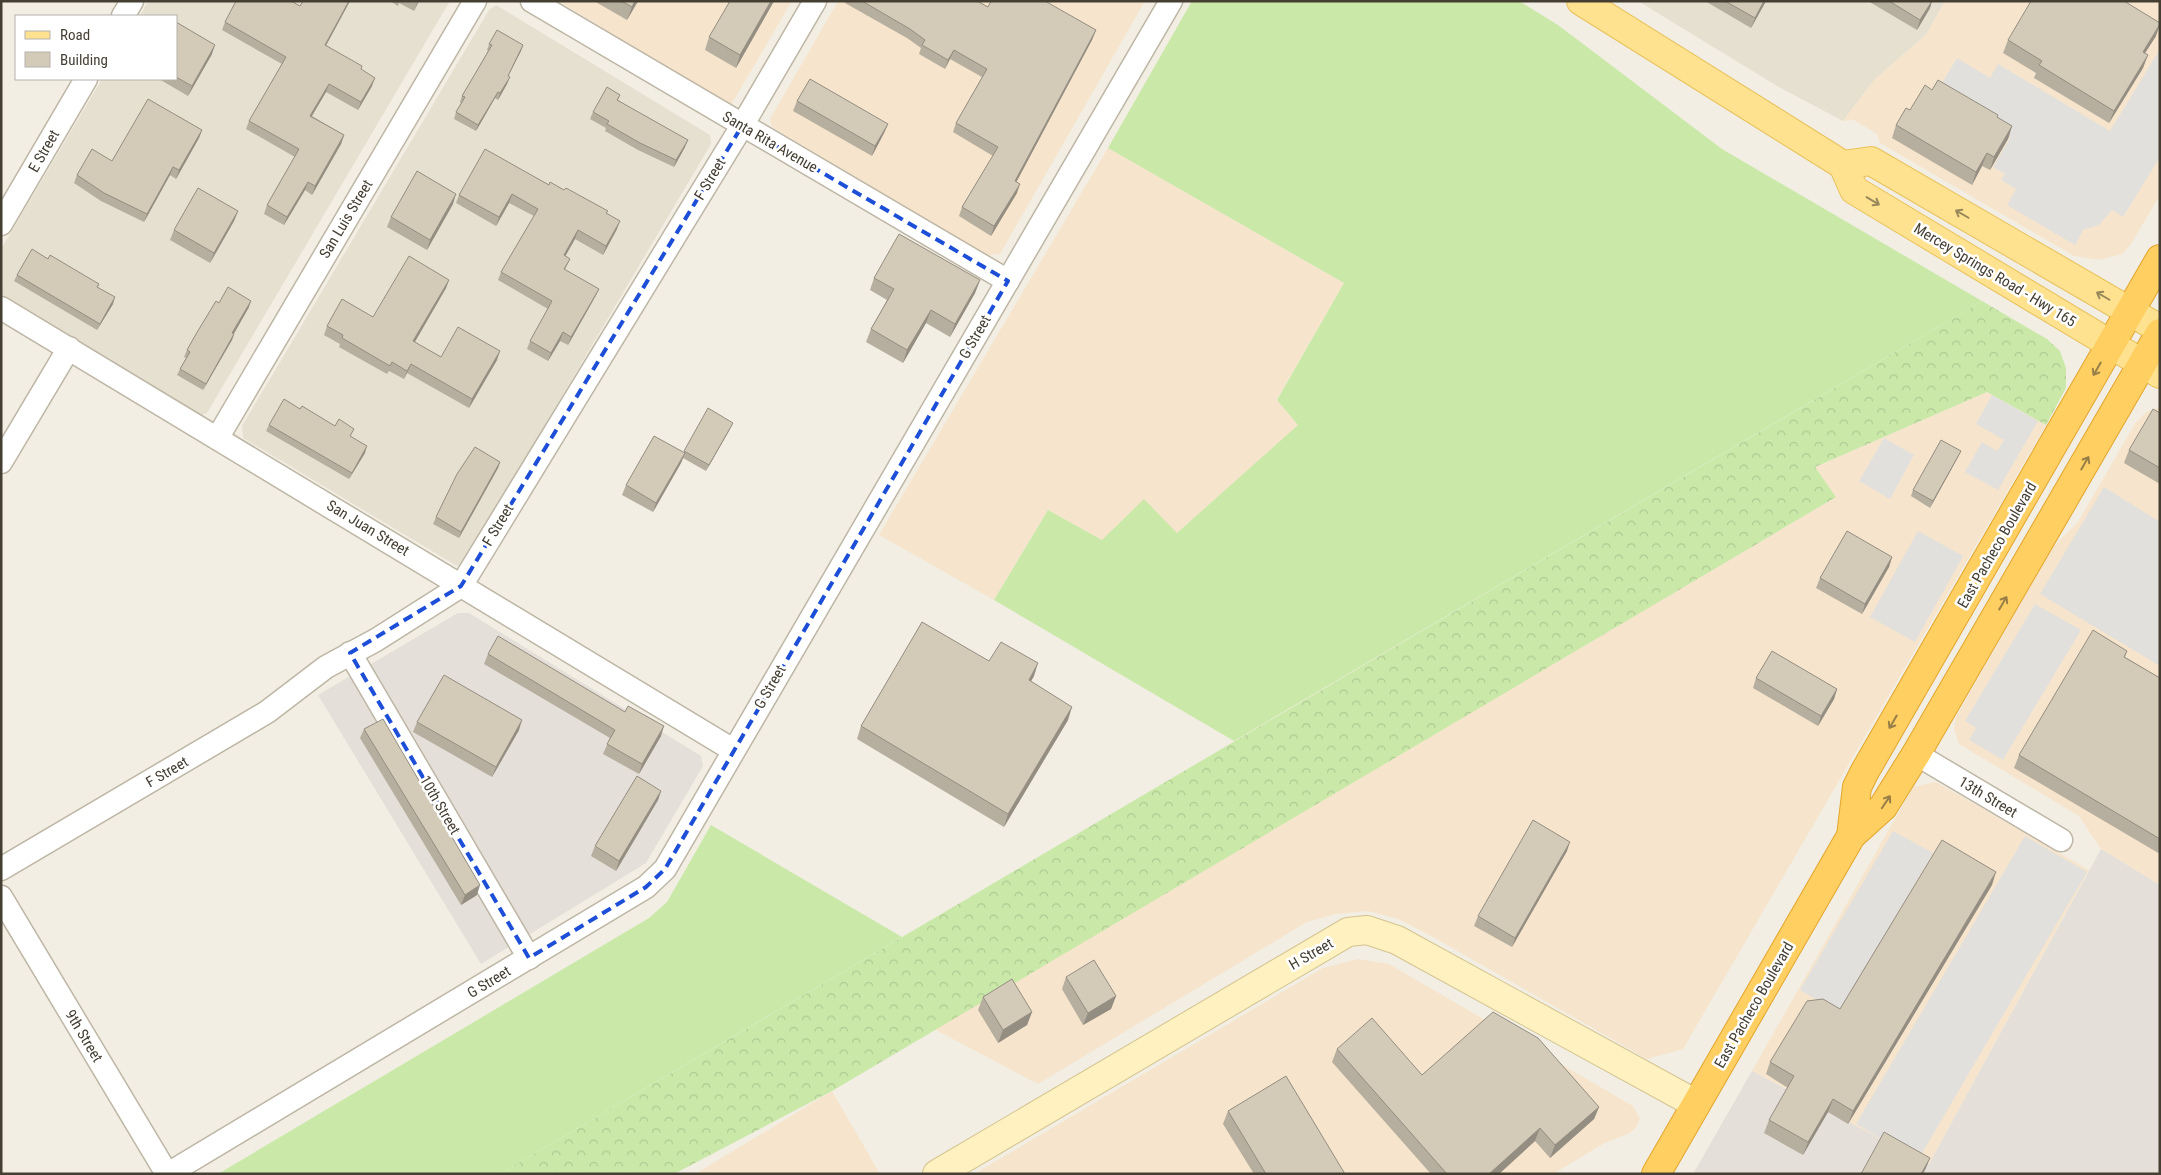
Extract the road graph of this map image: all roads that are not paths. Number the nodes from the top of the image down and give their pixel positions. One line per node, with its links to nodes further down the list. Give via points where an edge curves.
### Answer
1 (132, 1): 7 (street)
2 (475, 1): 20 (street, San Luis Street)
3 (532, 1): 9 (street, Santa Rita Avenue)
4 (815, 1): 9 (street, F Street)
5 (1171, 1): 13 (street, G Street)
6 (1581, 1): 10 (main road)
7 (124, 15)
8 (85, 80): 11 (street, E Street)
9 (742, 126): 13 (street, Santa Rita Avenue); 22 (street, F Street)
10 (1843, 165): 15 (main road, one-way to 10, via 1871,161); 17 (main road, Mercey Springs Road - Hwy 165, one-way to 17, via 1854,190)
11 (1, 224)
12 (2160, 259): 15 (highway, East Pacheco Boulevard)
13 (1008, 281): 25 (street, G Street)
14 (1, 308): 18 (street, San Juan Street)
15 (2130, 312): 16 (main road); 17 (highway, East Pacheco Boulevard)
16 (2160, 331): 19 (highway, East Pacheco Boulevard)
17 (2111, 345): 19 (main road, Mercey Springs Road - Hwy 165); 23 (highway, East Pacheco Boulevard, one-way to 23)
18 (69, 348): 20 (street, San Juan Street); 21 (street)
19 (2151, 369): 26 (highway, East Pacheco Boulevard, one-way to 19)
20 (218, 437): 22 (street, San Juan Street)
21 (1, 462)
22 (461, 586): 24 (street, F Street); 25 (street, San Juan Street)
23 (1958, 612): 26 (highway, via 1953,646 1910,735); 27 (highway, East Pacheco Boulevard, one-way to 27, via 1857,787)
24 (350, 653): 29 (street, F Street, via 267,712); 31 (street, 10th Street)
25 (733, 750): 31 (street, G Street, via 666,869 646,887)
26 (1916, 754): 27 (highway, East Pacheco Boulevard, one-way to 26, via 1883,807); 28 (street, 13th Street)
27 (1851, 836): 32 (highway, East Pacheco Boulevard)
28 (2061, 840)
29 (1, 869)
30 (1, 897): 33 (street, 9th Street)
31 (529, 958): 33 (street, G Street)
32 (1696, 1104): 34 (street, H Street, via 1397,940 1367,930 1348,932); 35 (highway, East Pacheco Boulevard)
33 (167, 1174)
34 (937, 1174)
35 (1656, 1174)

